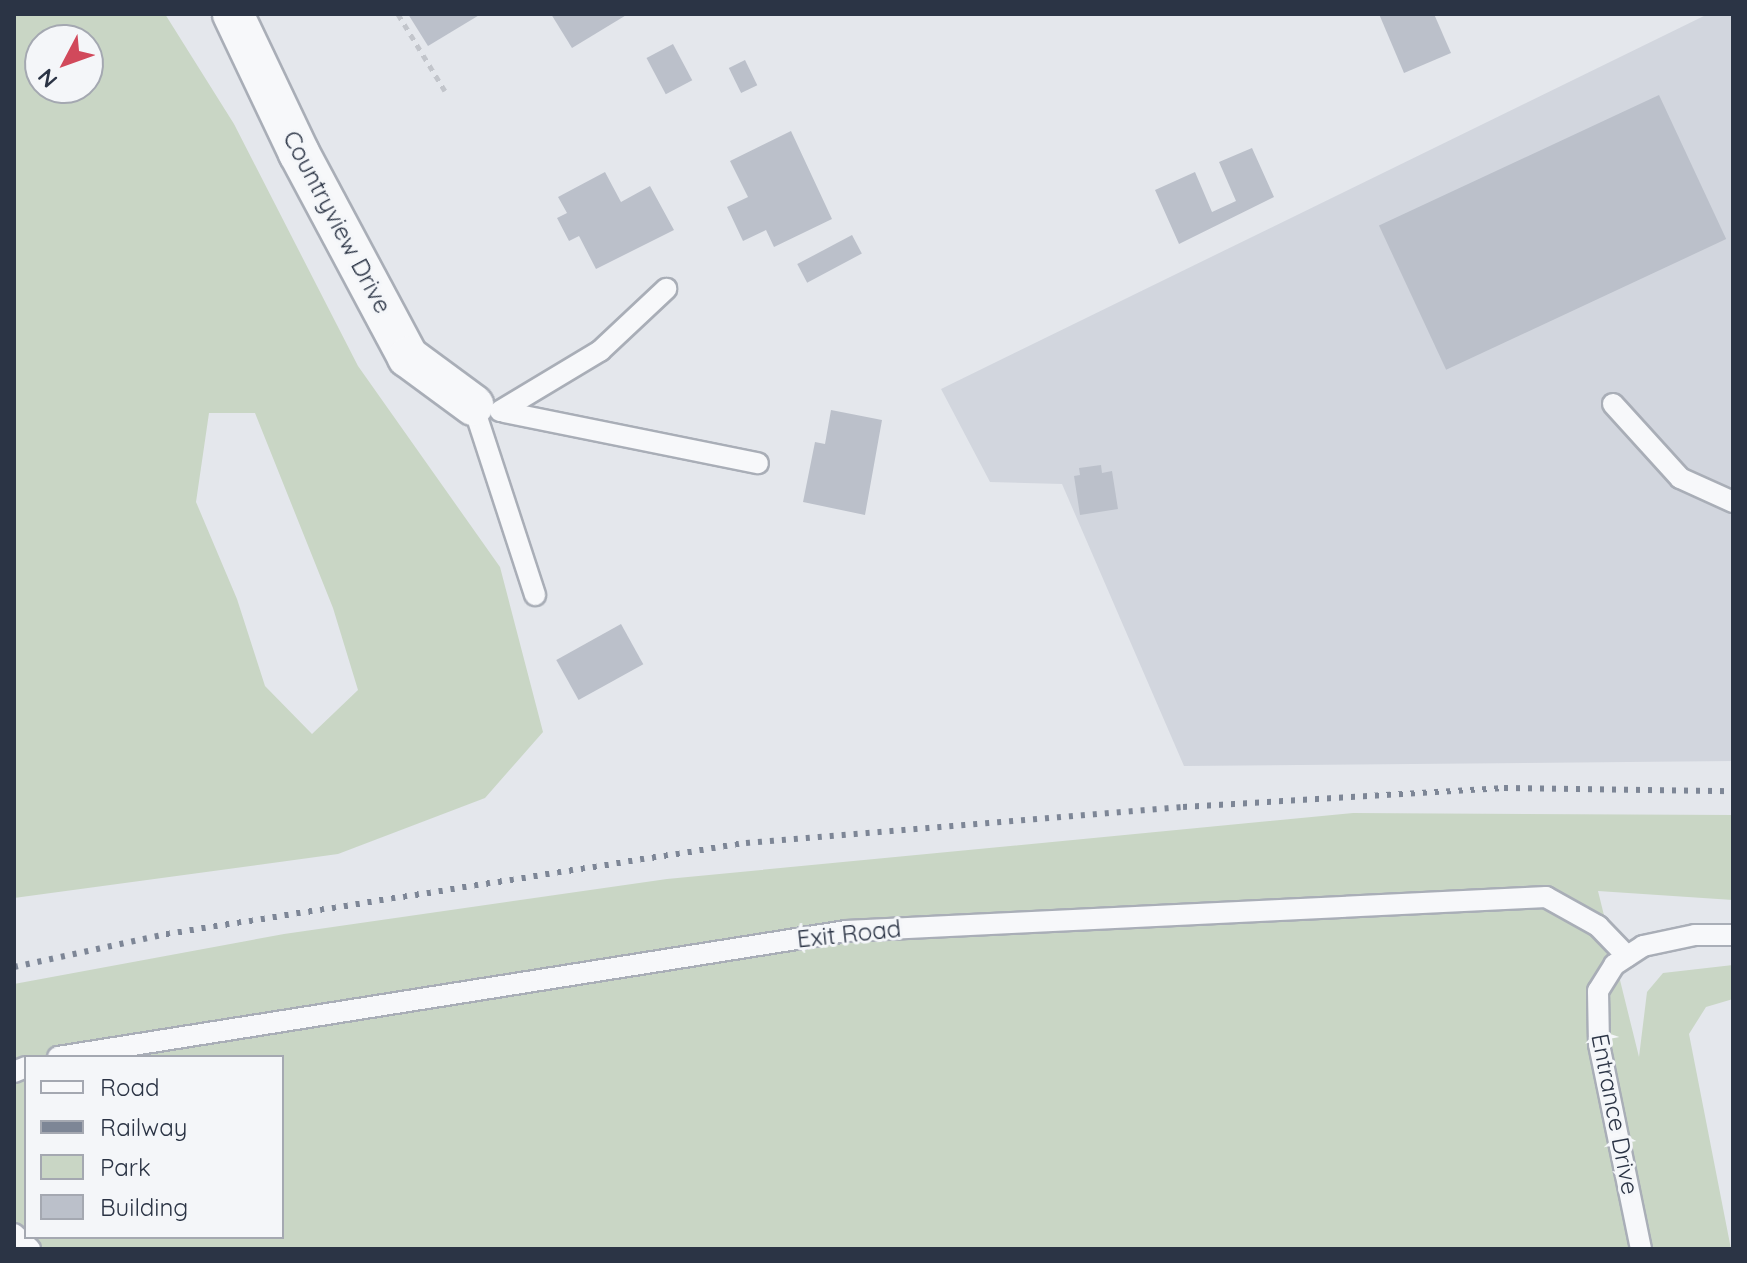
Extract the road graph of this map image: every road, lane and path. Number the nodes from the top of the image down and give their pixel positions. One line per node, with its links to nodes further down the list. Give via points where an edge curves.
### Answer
1 (233, 14): 6 (street, Countryview Drive, via 299,153 408,357)
2 (398, 14): 3 (path)
3 (445, 91)
4 (666, 289): 6 (lane, via 600,351)
5 (1613, 404): 8 (lane, via 1680,478)
6 (488, 409): 7 (lane); 9 (lane)
7 (758, 463)
8 (1733, 502)
9 (535, 595)
10 (1733, 935): 11 (lane, Entrance Drive, via 1695,935 1643,946)
11 (1627, 956): 12 (lane, Exit Road, via 1598,926 1546,897 846,931); 13 (lane, Entrance Drive, via 1598,991 1599,1044)
12 (71, 1055)
13 (1641, 1249)

